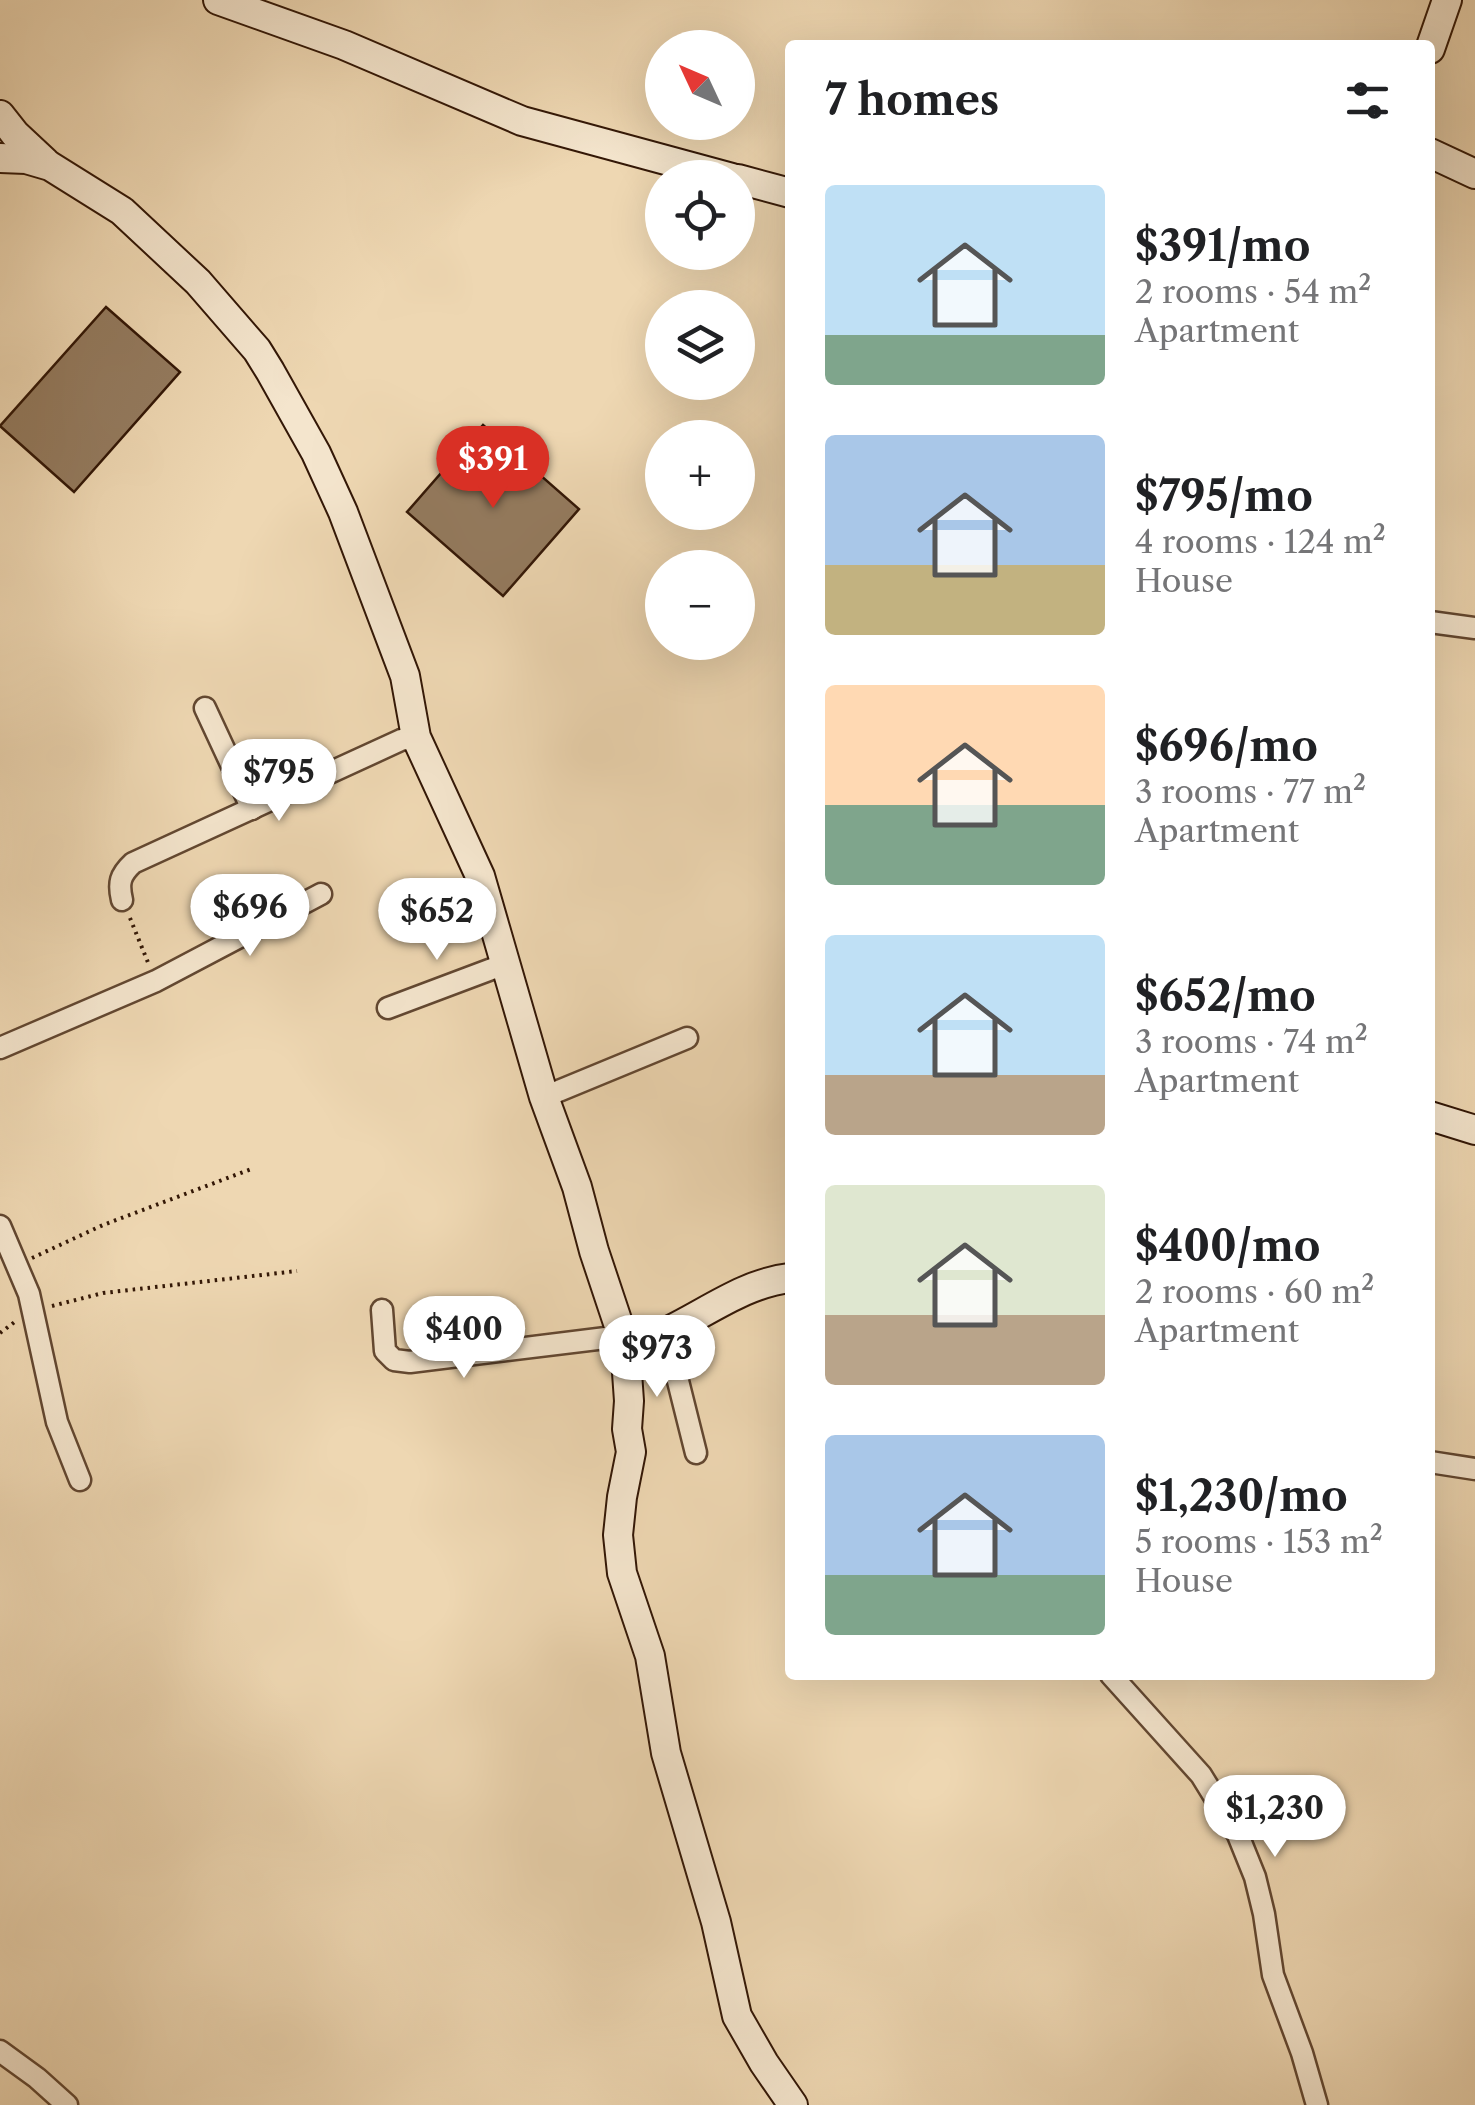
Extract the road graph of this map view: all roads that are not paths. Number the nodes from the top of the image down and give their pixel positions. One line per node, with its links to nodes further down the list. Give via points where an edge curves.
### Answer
1 (218, 0): 7 (street, via 522,121)
2 (1447, 0): 3 (street)
3 (1433, 40)
4 (0, 115): 8 (street)
5 (1435, 155): 9 (street)
6 (0, 158): 8 (street)
7 (668, 160)
8 (50, 166): 15 (street, via 122,211 198,282 263,360 343,512 404,676)
9 (1475, 174)
10 (755, 183): 11 (street)
11 (785, 192)
12 (1435, 623): 13 (street)
13 (1475, 628)
14 (205, 708): 16 (street)
15 (416, 737): 16 (street); 19 (street, via 480,876)
16 (252, 809): 18 (street, via 133,864 123,872)
17 (321, 894): 22 (street, via 156,981)
18 (122, 900)
19 (504, 964): 20 (street); 23 (street)
20 (388, 1008)
21 (688, 1038): 23 (street)
22 (0, 1048)
23 (544, 1096): 30 (street)
24 (1435, 1118): 25 (street)
25 (1475, 1130)
26 (0, 1226): 34 (street, via 29,1294 57,1422)
27 (785, 1279): 29 (street)
28 (382, 1310): 30 (street, via 385,1351 410,1362)
29 (662, 1333): 30 (street); 31 (street)
30 (623, 1340): 38 (street, via 631,1452 618,1536 622,1573 650,1656 666,1753 737,2016)
31 (696, 1453)
32 (1435, 1463): 33 (street)
33 (1475, 1468)
34 (80, 1480)
35 (1116, 1680): 39 (street, via 1201,1775 1238,1836 1255,1876 1274,1976)
36 (0, 2051): 37 (street)
37 (67, 2105)
38 (793, 2105)
39 (1316, 2105)

